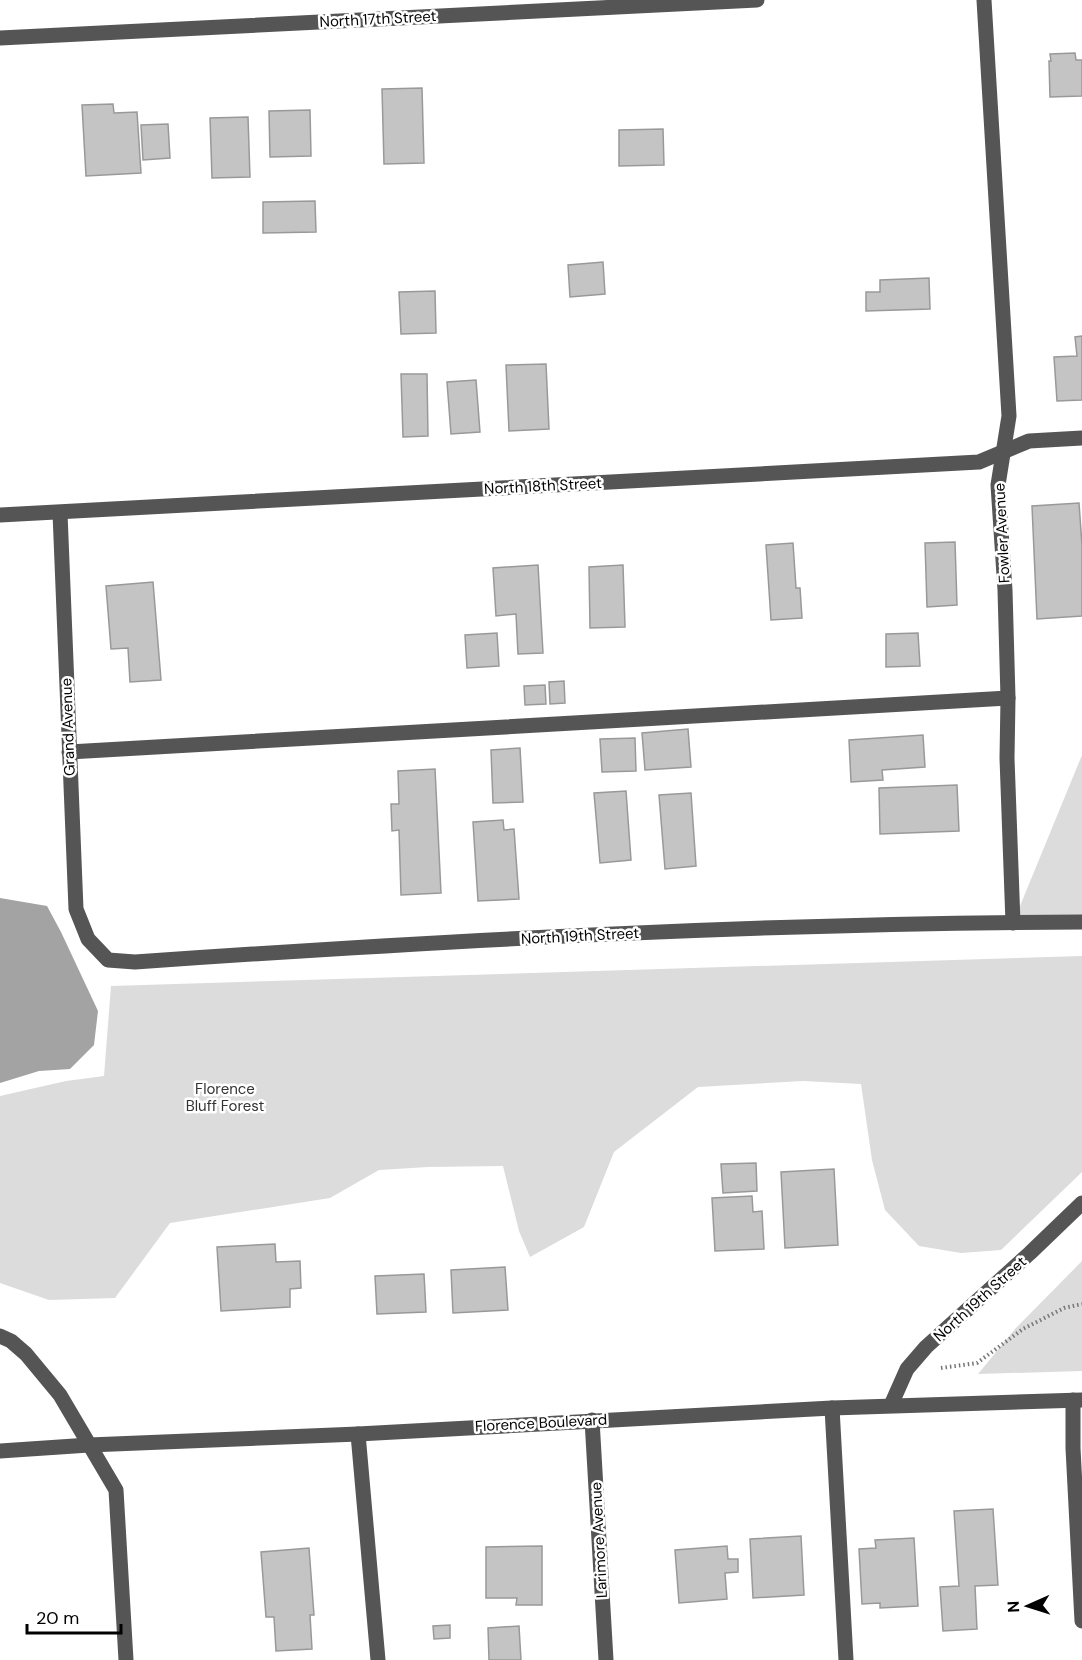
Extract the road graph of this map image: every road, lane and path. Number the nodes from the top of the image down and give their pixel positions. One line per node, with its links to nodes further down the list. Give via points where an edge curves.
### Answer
1 (757, 0): 3 (street, North 17th Street)
2 (984, 0): 5 (street, Fowler Avenue, via 1010,416)
3 (0, 38)
4 (1082, 438): 5 (street, North 18th Street, via 1029,441)
5 (1003, 452): 6 (street, North 18th Street, via 979,462); 8 (street, Fowler Avenue, via 998,485)
6 (60, 513): 7 (street, North 18th Street); 9 (street, Grand Avenue)
7 (0, 515)
8 (1008, 698): 9 (street); 10 (street, Fowler Avenue)
9 (69, 752): 12 (street, Grand Avenue, via 76,909)
10 (1013, 922): 11 (street, North 19th Street); 12 (street, North 19th Street, via 736,928 135,962 108,960)
11 (1082, 922)
12 (88, 939)
13 (1082, 1203): 16 (street, North 19th Street)
14 (1082, 1304): 16 (path, via 1064,1308 1023,1329 976,1363)
15 (0, 1336): 22 (street, via 26,1354 60,1395)
16 (907, 1369): 18 (street, North 19th Street)
17 (1077, 1400): 18 (street, Florence Boulevard); 24 (street, via 1072,1448)
18 (891, 1405): 19 (street, Florence Boulevard)
19 (832, 1408): 20 (street, Florence Boulevard); 28 (street)
20 (592, 1420): 21 (street, Florence Boulevard); 27 (street, Larimore Avenue)
21 (358, 1434): 22 (street, Florence Boulevard); 26 (street)
22 (89, 1444): 23 (street, Florence Boulevard); 25 (street, via 116,1490)
23 (0, 1452)
24 (1082, 1621)
25 (126, 1660)
26 (378, 1660)
27 (606, 1660)
28 (846, 1660)

